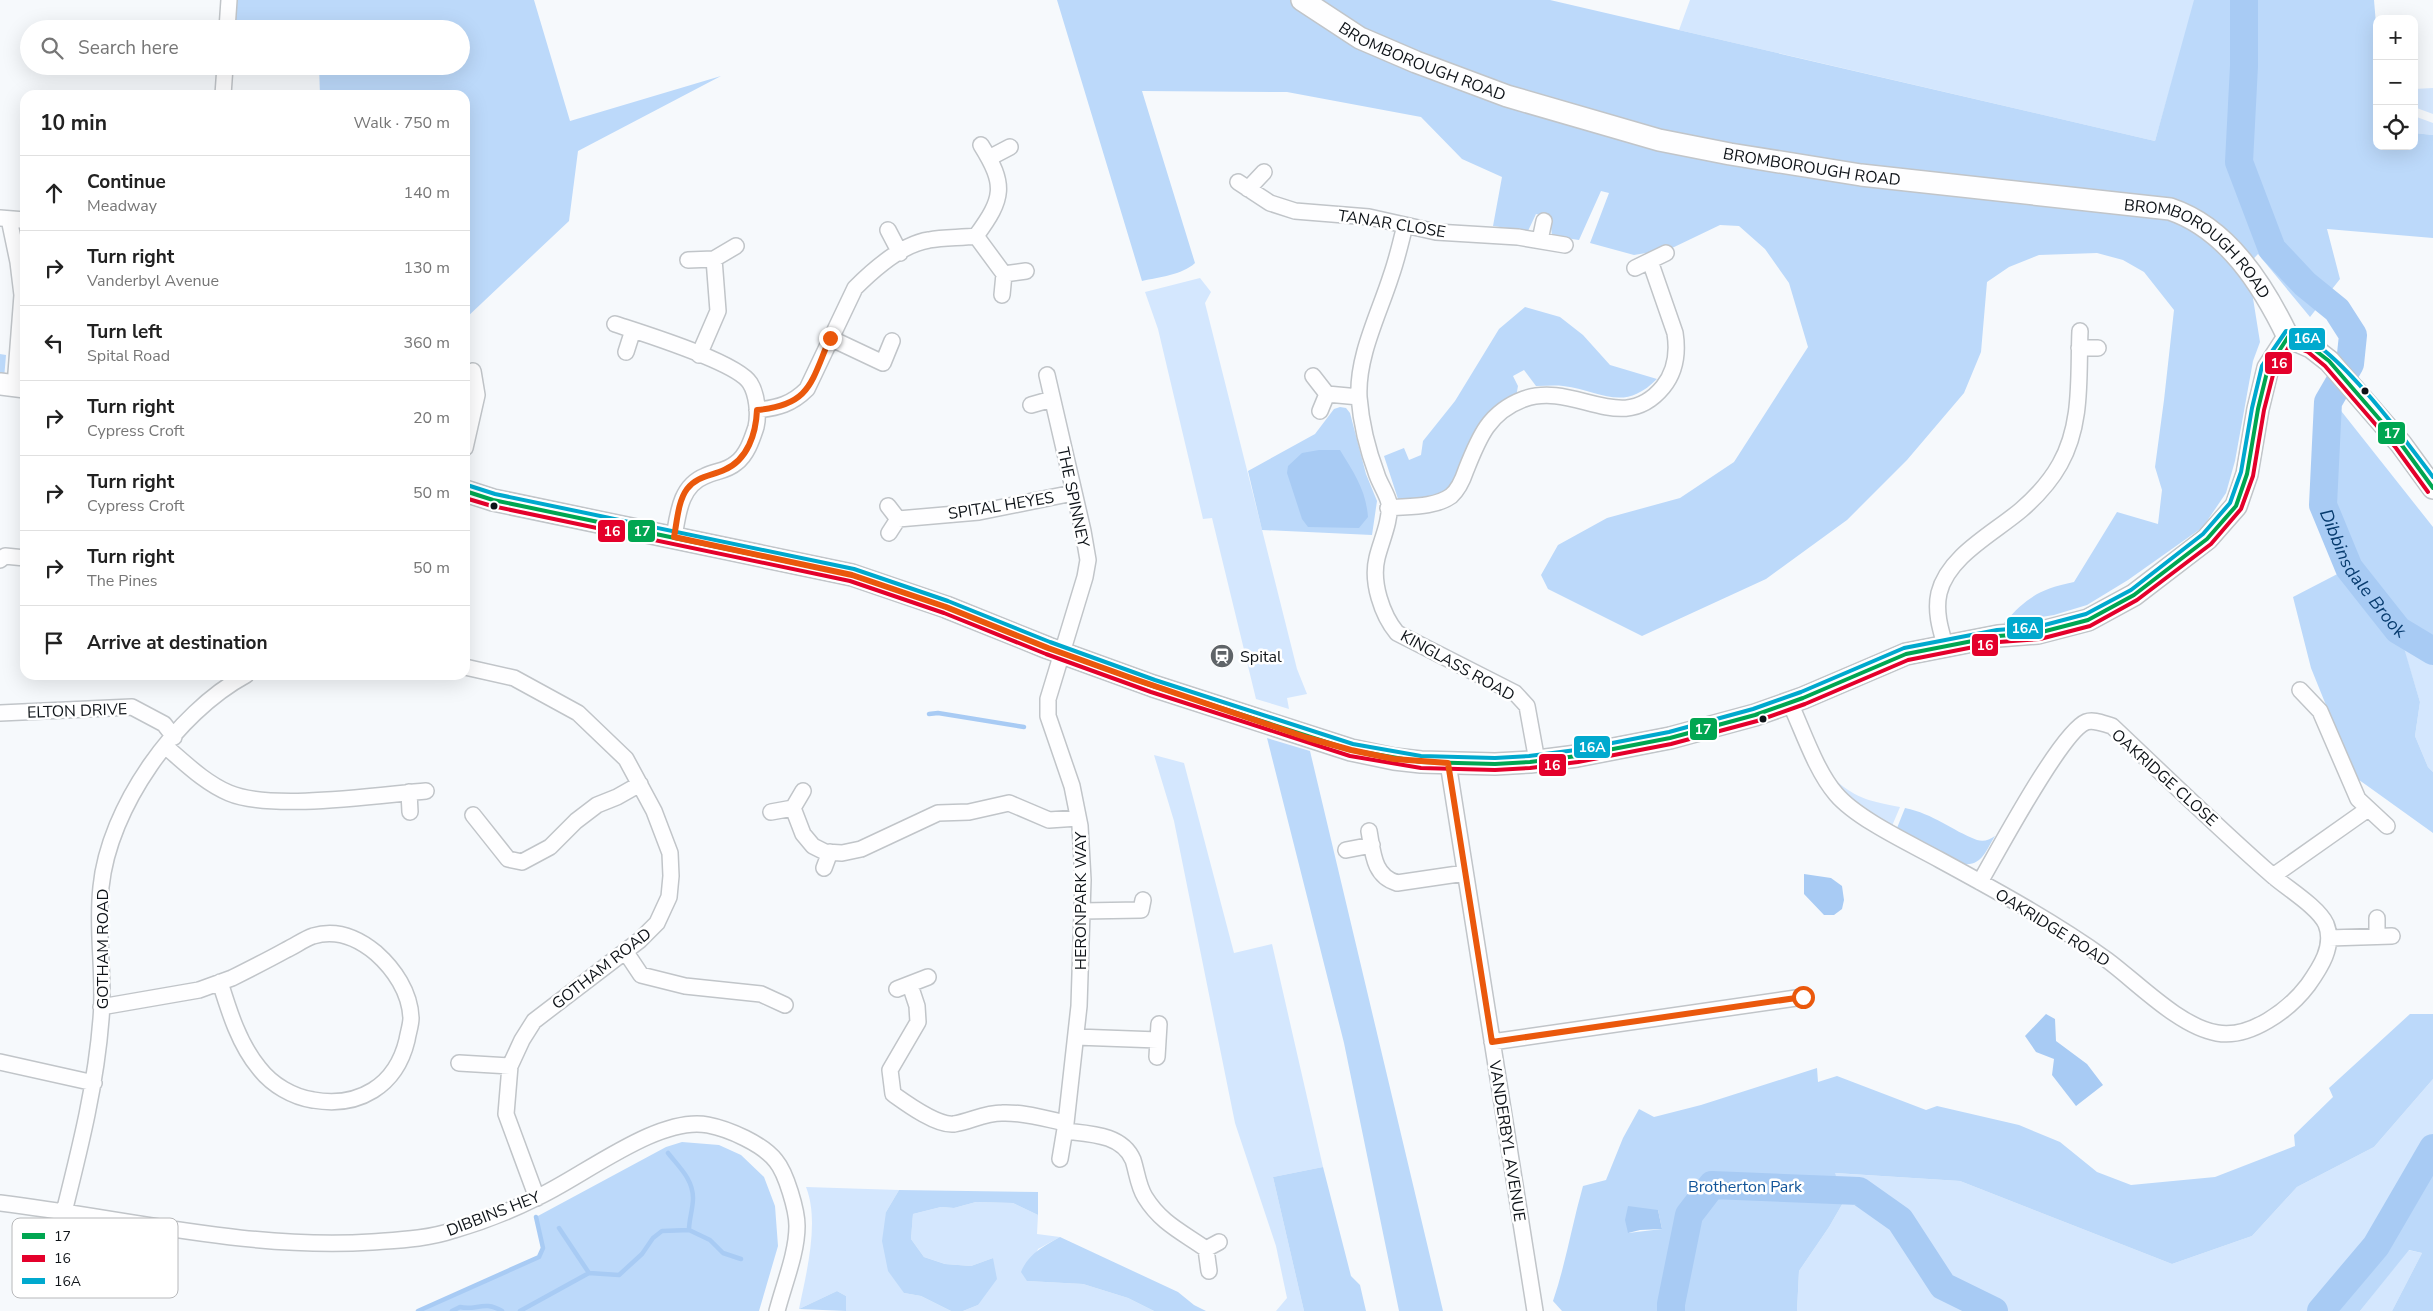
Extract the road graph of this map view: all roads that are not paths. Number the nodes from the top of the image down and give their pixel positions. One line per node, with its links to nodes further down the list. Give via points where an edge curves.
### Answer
1 (228, 0): 3 (street)
2 (1302, 0): 31 (main road, BROMBOROUGH ROAD, via 1360,38 1416,62 1507,96 1659,140 1861,175 2170,208 2190,215 2206,226 2248,268 2273,305)
3 (227, 20)
4 (224, 75): 5 (street)
5 (223, 90)
6 (1010, 147): 13 (street, via 985,152 999,182 999,196 990,218)
7 (1264, 172): 11 (street, TANAR CLOSE, via 1243,186 1270,203 1295,211 1369,217)
8 (4, 218): 9 (street); 25 (street)
9 (20, 220)
10 (1544, 220): 14 (street)
11 (1405, 225): 14 (street, TANAR CLOSE, via 1436,232); 43 (street, KINGLASS ROAD, via 1360,376)
12 (888, 230): 17 (street)
13 (976, 236): 17 (street, via 928,240); 24 (street)
14 (1540, 240): 15 (street, TANAR CLOSE)
15 (1564, 245)
16 (736, 246): 19 (street)
17 (900, 252): 32 (street, via 854,288)
18 (1666, 253): 21 (street)
19 (714, 259): 20 (street); 37 (street, via 718,311)
20 (688, 260)
21 (1650, 261): 22 (street); 53 (street, via 1675,333 1676,345 1672,371 1656,395 1639,406 1623,410 1559,395 1526,398 1508,407 1479,436 1460,485 1451,496 1434,503)
22 (1635, 268)
23 (1026, 270): 24 (street)
24 (1004, 274): 26 (street)
25 (20, 278)
26 (1002, 295)
27 (20, 314): 41 (street)
28 (615, 324): 29 (street)
29 (633, 330): 36 (street); 37 (street)
30 (2080, 330): 34 (street)
31 (2288, 337): 49 (main road, via 2311,347 2329,361 2401,444); 59 (main road, via 2268,368 2240,495 2229,517 2207,539 2134,595 2088,620 2038,633)
32 (830, 338): 33 (street, via 883,362 892,361); 46 (street, via 807,389 797,399 780,408)
33 (892, 341)
34 (2079, 348): 35 (street); 59 (street, via 2077,411 2072,441 2044,488 1960,559 1949,574 1940,592 1938,609)
35 (2098, 348)
36 (626, 352)
37 (699, 354): 46 (street, via 732,368 749,381)
38 (473, 370): 48 (street, via 477,395)
39 (1048, 375): 44 (street, THE SPINNEY)
40 (1313, 376): 42 (street)
41 (13, 385)
42 (1326, 394): 43 (street); 47 (street)
43 (1359, 397): 53 (street, KINGLASS ROAD, via 1369,448)
44 (1052, 399): 45 (street); 51 (street, THE SPINNEY)
45 (1031, 405)
46 (757, 410): 56 (street, via 752,440 737,463 724,471 705,476 687,489)
47 (1320, 411)
48 (470, 426)
49 (2433, 488)
50 (470, 493): 56 (main road)
51 (1074, 493): 54 (street, SPITAL HEYES, via 979,512); 60 (street, THE SPINNEY, via 1088,560)
52 (888, 506): 54 (street)
53 (1388, 508): 67 (street, KINGLASS ROAD, via 1375,576 1389,623 1411,642 1515,693 1527,706)
54 (898, 519): 55 (street)
55 (889, 533)
56 (674, 537): 60 (main road, via 852,575 946,607)
57 (20, 558): 58 (street, via 5,556)
58 (0, 560)
59 (1945, 645): 64 (main road, via 1906,654)
60 (1063, 653): 68 (main road, via 1308,738 1394,759); 78 (street, HERONPARK WAY, via 1048,699 1048,716 1072,786)
61 (470, 668): 69 (street, GOTHAM ROAD, via 514,678 578,713 626,759)
62 (237, 680): 66 (street, GOTHAM ROAD, via 201,708)
63 (2300, 690): 74 (street, via 2320,711 2358,799)
64 (1790, 703): 67 (main road, via 1670,738); 85 (street, OAKRIDGE ROAD, via 1837,795 1884,830)
65 (0, 713): 66 (street, ELTON DRIVE, via 132,707 164,724)
66 (170, 742): 72 (street, ELTON DRIVE, via 201,777 230,794 288,802); 95 (street, GOTHAM ROAD, via 137,787 117,824 104,867 99,915)
67 (1537, 761): 68 (main road)
68 (1448, 763): 83 (street, VANDERBYL AVENUE)
69 (640, 784): 77 (street, via 597,805 550,847 522,862 508,859); 90 (street, GOTHAM ROAD, via 670,853 671,876 668,897 657,923)
70 (426, 791): 72 (street, ELTON DRIVE)
71 (803, 791): 73 (street)
72 (409, 792): 75 (street)
73 (793, 808): 76 (street); 81 (street, via 803,834 813,846)
74 (2368, 809): 79 (street); 84 (street)
75 (410, 812)
76 (771, 812)
77 (473, 815)
78 (1078, 818): 81 (street, via 1049,820 1009,803 969,812 938,813 861,849); 87 (street, HERONPARK WAY)
79 (2387, 826)
80 (1346, 850): 83 (street, via 1370,838 1381,875 1397,883)
81 (830, 852): 82 (street)
82 (824, 868)
83 (1465, 873): 99 (street, VANDERBYL AVENUE)
84 (2273, 876): 85 (street, OAKRIDGE CLOSE, via 2112,726 2096,721 2086,722 2066,741); 89 (street, OAKRIDGE CLOSE, via 2316,911 2325,923)
85 (1980, 882): 89 (street, OAKRIDGE ROAD, via 2037,914 2106,960 2182,1020 2219,1034 2239,1032 2277,1016 2298,999 2325,957)
86 (1143, 900): 87 (street, via 1141,910)
87 (1082, 911): 97 (street, HERONPARK WAY)
88 (2376, 918): 89 (street, via 2385,936)
89 (2329, 938)
90 (625, 951): 94 (street, via 640,975 685,986 762,988); 103 (street, GOTHAM ROAD, via 534,1021)
91 (928, 977): 105 (street, via 904,987 917,1006 918,1022 890,1070 893,1094 939,1121 952,1124 1005,1112)
92 (220, 982): 92 (street, via 312,936 328,933 347,935 386,961 401,983 411,1019 404,1049 393,1072 376,1089 357,1099 331,1103 298,1098 259,1068 231,1016); 95 (street, via 199,990)
93 (1803, 997): 99 (street)
94 (785, 1005)
95 (101, 1007): 104 (street, GOTHAM ROAD)
96 (1159, 1024): 98 (street)
97 (1076, 1037): 98 (street); 105 (street, HERONPARK WAY)
98 (1158, 1040): 100 (street)
99 (1492, 1042): 114 (street, VANDERBYL AVENUE)
100 (1158, 1057)
101 (469, 1059): 103 (street)
102 (0, 1062): 104 (street)
103 (510, 1066): 107 (street, GOTHAM ROAD, via 506,1114)
104 (94, 1083): 109 (street, GOTHAM ROAD)
105 (1066, 1127): 106 (street, HERONPARK WAY); 112 (street, via 1116,1140 1123,1146 1132,1159 1144,1196 1168,1226 1212,1246)
106 (1060, 1160)
107 (537, 1198): 111 (street, DIBBINS HEY, via 453,1231 408,1240 315,1244); 113 (street, DIBBINS HEY, via 630,1146 683,1126 707,1124 749,1140 776,1162 795,1209 797,1226)
108 (0, 1203): 109 (street, DIBBINS HEY)
109 (64, 1212): 110 (street, DIBBINS HEY)
110 (105, 1218)
111 (178, 1229)
112 (1209, 1272)
113 (777, 1311)
114 (1535, 1311)

